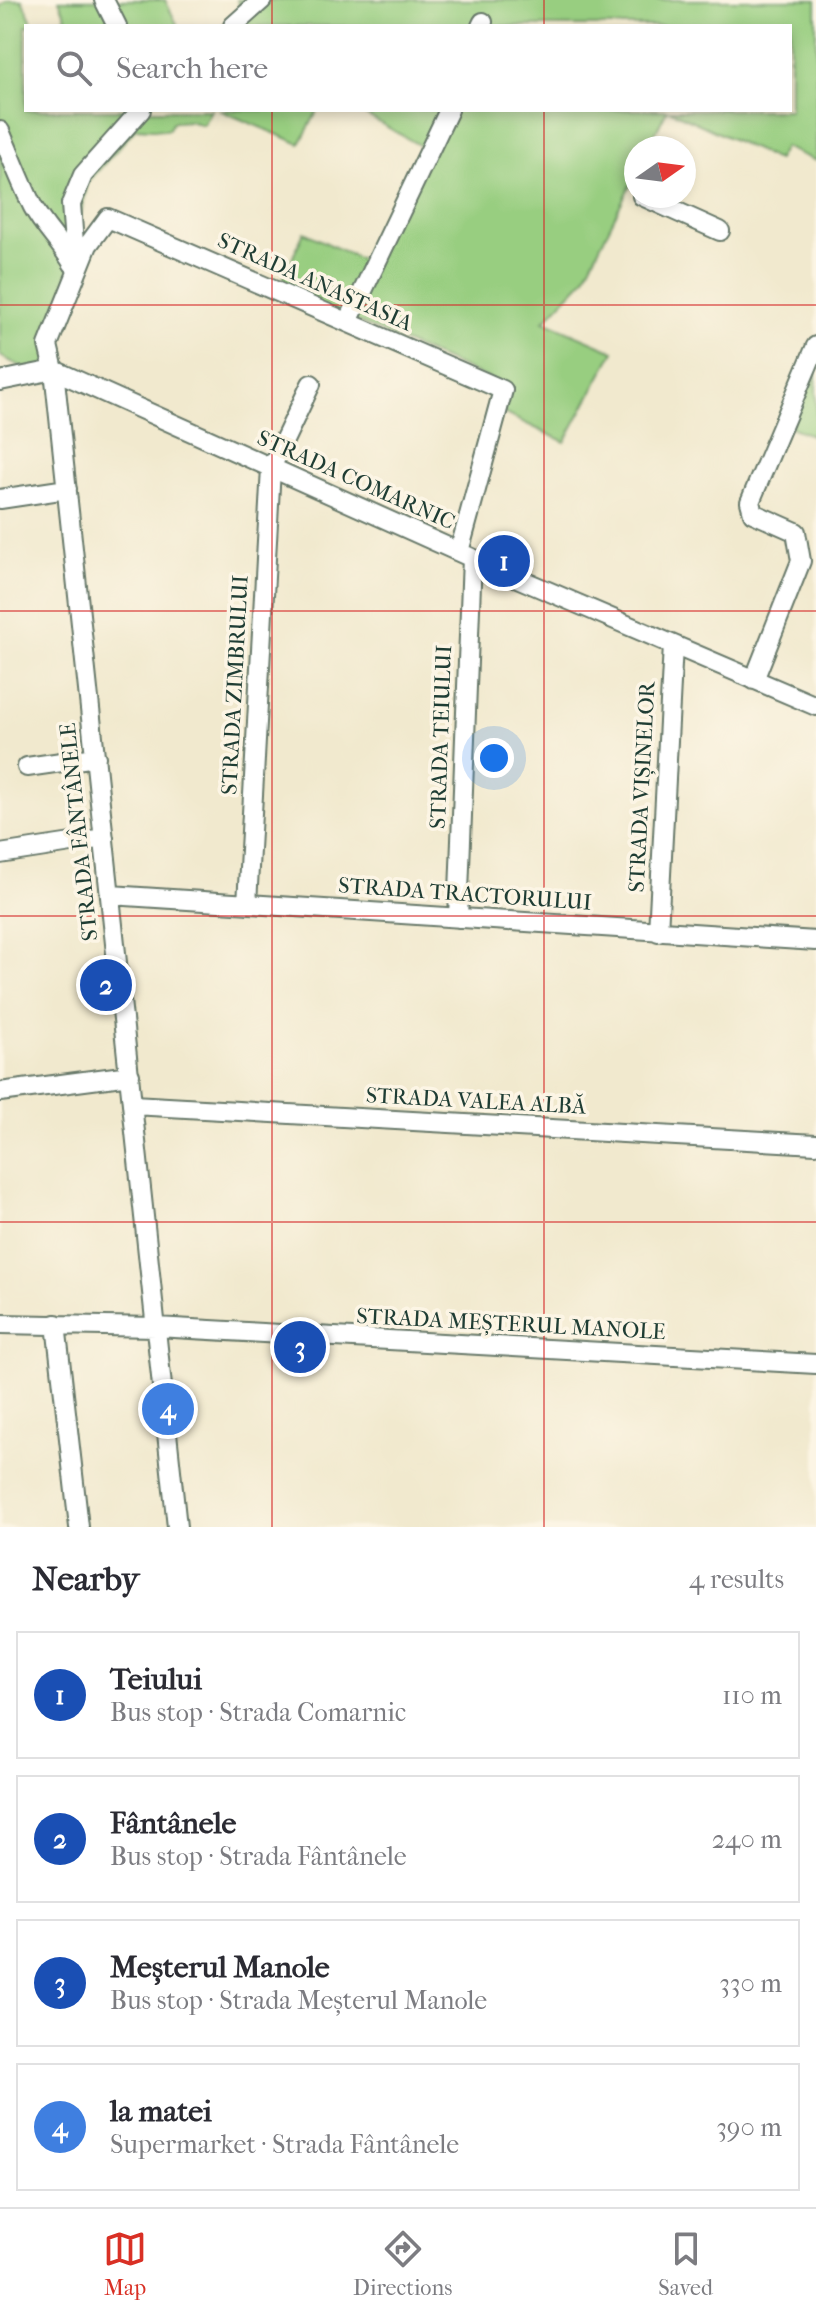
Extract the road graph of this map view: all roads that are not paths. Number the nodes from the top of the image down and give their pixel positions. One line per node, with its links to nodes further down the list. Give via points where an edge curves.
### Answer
1 (104, 0): 3 (street)
2 (262, 0): 4 (street)
3 (116, 24)
4 (235, 24)
5 (139, 112): 11 (street, via 83,175 71,204)
6 (448, 112): 12 (street)
7 (0, 131): 11 (street, via 33,207)
8 (669, 208): 10 (street)
9 (108, 218): 11 (street, STRADA FÂNTÂNELE); 12 (street, STRADA ANASTASIA)
10 (720, 231)
11 (76, 270): 14 (street, STRADA FÂNTÂNELE, via 48,345)
12 (348, 322): 17 (street, STRADA ANASTASIA)
13 (816, 346): 23 (street, via 750,502 753,513 796,532 801,561)
14 (54, 370): 15 (street); 18 (street, STRADA COMARNIC); 19 (street, STRADA FÂNTÂNELE)
15 (0, 381)
16 (311, 384): 18 (street)
17 (503, 390): 21 (street, STRADA TEIULUI)
18 (271, 468): 21 (street, STRADA COMARNIC); 30 (street, STRADA ZIMBRULUI)
19 (67, 489): 20 (street); 25 (street, STRADA FÂNTÂNELE)
20 (0, 499)
21 (466, 555): 22 (street, STRADA COMARNIC); 31 (street, STRADA TEIULUI)
22 (673, 645): 23 (street, STRADA COMARNIC); 32 (street, STRADA VIȘINELOR)
23 (754, 680): 24 (street, STRADA COMARNIC)
24 (816, 706)
25 (96, 757): 26 (street); 27 (street, STRADA FÂNTÂNELE)
26 (27, 767)
27 (104, 838): 28 (street); 29 (street, STRADA FÂNTÂNELE)
28 (0, 854)
29 (110, 895): 30 (street, STRADA TRACTORULUI); 34 (street, STRADA FÂNTÂNELE)
30 (247, 904): 31 (street, STRADA TRACTORULUI)
31 (458, 918): 32 (street, STRADA TRACTORULUI)
32 (658, 932): 33 (street, STRADA TRACTORULUI)
33 (816, 941)
34 (130, 1075): 35 (street); 36 (street, STRADA FÂNTÂNELE)
35 (0, 1092)
36 (133, 1105): 37 (street, STRADA VALEA ALBĂ); 40 (street, STRADA FÂNTÂNELE)
37 (816, 1144)
38 (0, 1324): 39 (street, STRADA MEȘTERUL MANOLE)
39 (56, 1324): 40 (street, STRADA MEȘTERUL MANOLE); 42 (street)
40 (156, 1327): 41 (street, STRADA MEȘTERUL MANOLE); 43 (street, STRADA FÂNTÂNELE)
41 (816, 1364)
42 (79, 1527)
43 (177, 1527)

